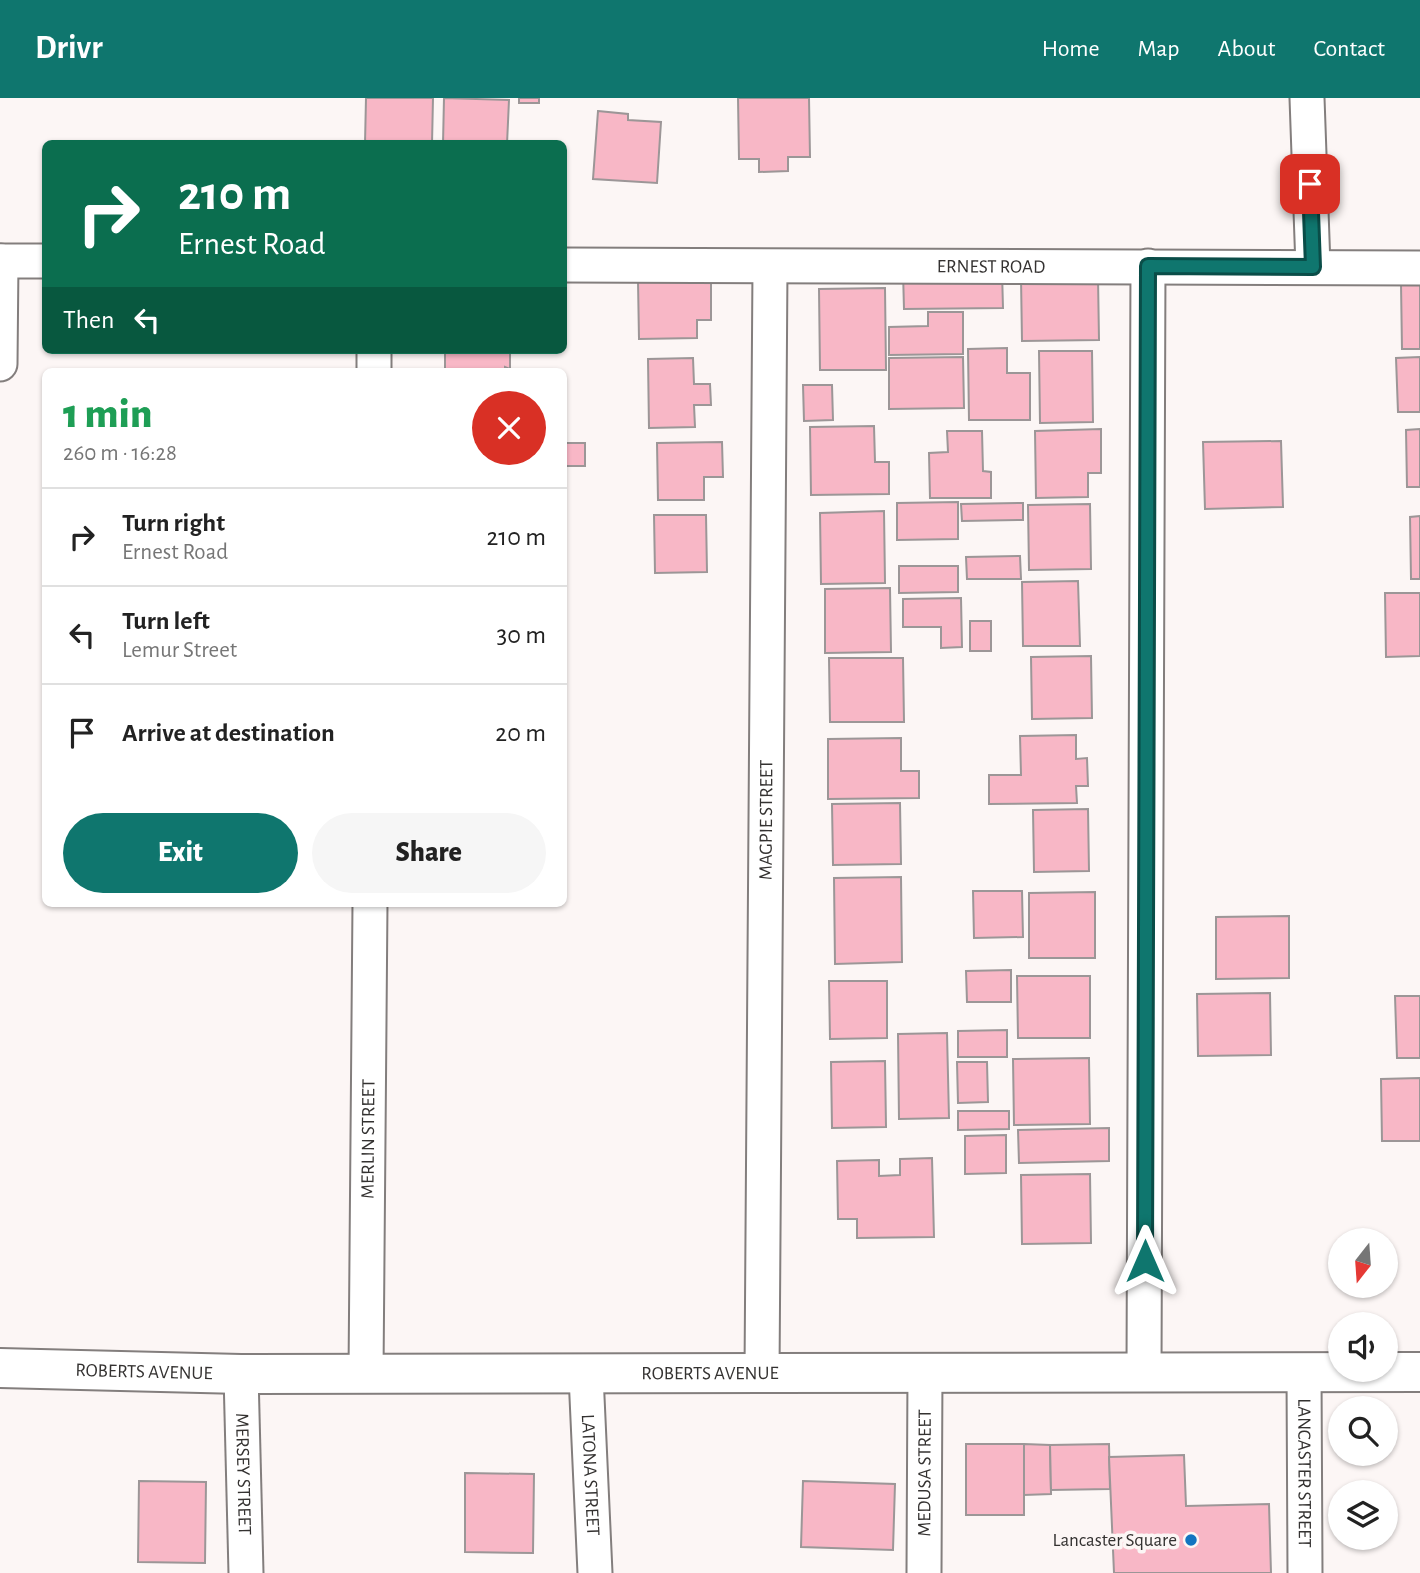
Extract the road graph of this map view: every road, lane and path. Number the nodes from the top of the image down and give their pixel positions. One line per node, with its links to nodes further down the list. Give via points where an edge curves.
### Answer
1 (1307, 98): 6 (street)
2 (1, 261): 3 (street); 9 (street)
3 (42, 261)
4 (567, 265): 7 (street, ERNEST ROAD)
5 (1148, 266): 6 (street, ERNEST ROAD); 7 (street, ERNEST ROAD); 12 (street)
6 (1313, 267): 8 (street, ERNEST ROAD)
7 (770, 268): 15 (street, MAGPIE STREET)
8 (1420, 268)
9 (0, 364)
10 (370, 907): 14 (street, MERLIN STREET)
11 (0, 1368): 18 (main road, ROBERTS AVENUE)
12 (1144, 1371): 16 (main road, ROBERTS AVENUE); 17 (main road, ROBERTS AVENUE)
13 (1420, 1372): 17 (main road, ROBERTS AVENUE)
14 (366, 1373): 18 (main road, ROBERTS AVENUE); 19 (main road, ROBERTS AVENUE)
15 (762, 1373): 16 (main road, ROBERTS AVENUE); 19 (main road, ROBERTS AVENUE)
16 (925, 1373): 22 (street, MEDUSA STREET)
17 (1304, 1373): 23 (street, LANCASTER STREET)
18 (241, 1374): 20 (street, MERSEY STREET)
19 (586, 1375): 21 (street, LATONA STREET)
20 (246, 1573)
21 (595, 1573)
22 (924, 1573)
23 (1305, 1573)

